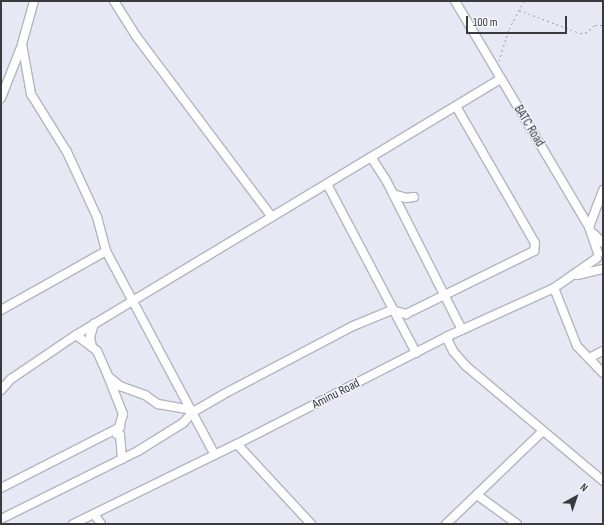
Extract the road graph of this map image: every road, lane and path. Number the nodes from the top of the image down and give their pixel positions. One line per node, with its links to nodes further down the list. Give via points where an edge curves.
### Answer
1 (34, 1): 7 (street)
2 (114, 1): 16 (street, via 136,36)
3 (455, 1): 8 (street, BATC Road)
4 (524, 1): 5 (path)
5 (519, 10): 6 (path, via 580,33 585,33 595,25); 8 (path, via 509,29 500,58)
6 (603, 25)
7 (22, 44): 9 (street); 19 (street, via 32,94 67,152 97,217)
8 (500, 77): 10 (street); 17 (street, BATC Road)
9 (1, 98)
10 (456, 106): 11 (street); 24 (street, via 535,247 534,251)
11 (371, 157): 12 (street); 14 (street)
12 (327, 184): 16 (street); 27 (street)
13 (603, 190): 17 (street)
14 (393, 194): 15 (street, via 406,198); 24 (street)
15 (414, 197)
16 (271, 216): 25 (street)
17 (590, 229): 18 (street); 20 (street, BATC Road)
18 (603, 243)
19 (106, 251): 25 (street); 26 (street)
20 (599, 253): 21 (street, BATC Road); 22 (street, Aminu Road)
21 (603, 269): 22 (street)
22 (574, 276): 23 (street, Aminu Road)
23 (554, 288): 29 (street, Aminu Road); 35 (street, via 577,346)
24 (444, 295): 27 (street, via 406,314); 29 (street)
25 (133, 300): 28 (street); 39 (street)
26 (1, 310)
27 (392, 310): 34 (street); 39 (street, via 319,344)
28 (94, 324): 30 (street); 32 (street, via 90,337)
29 (462, 330): 31 (street, Aminu Road)
30 (76, 335): 32 (street); 38 (street, via 11,379)
31 (446, 337): 34 (street, Aminu Road); 41 (street, via 453,351 466,366)
32 (92, 347): 37 (street, via 98,351)
33 (603, 351): 35 (street)
34 (416, 353): 42 (street, Aminu Road)
35 (588, 358): 36 (street)
36 (603, 373)
37 (108, 376): 39 (street, via 120,386 158,404); 40 (street, via 123,410)
38 (1, 389)
39 (192, 411): 43 (street); 44 (street, via 183,424)
40 (118, 430): 44 (street); 46 (street)
41 (542, 432): 45 (street); 47 (street)
42 (237, 444): 43 (street, Aminu Road); 52 (street)
43 (214, 456): 48 (street, Aminu Road)
44 (122, 459): 49 (street)
45 (603, 481)
46 (1, 488)
47 (477, 495): 53 (street); 54 (street)
48 (94, 514): 50 (street, Aminu Road); 51 (street)
49 (1, 519)
50 (73, 524)
51 (101, 524)
52 (310, 524)
53 (446, 524)
54 (517, 524)

